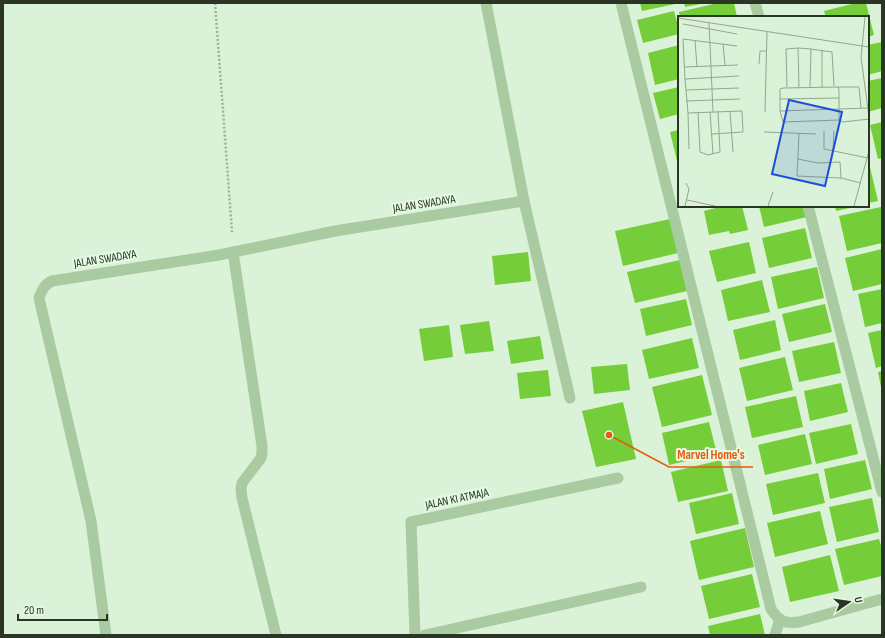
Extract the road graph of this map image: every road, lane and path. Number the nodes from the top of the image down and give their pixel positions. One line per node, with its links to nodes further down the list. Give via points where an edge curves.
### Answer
1 (215, 3): 8 (path)
2 (486, 3): 6 (street)
3 (621, 3): 14 (street, via 771,609)
4 (756, 3): 5 (street)
5 (759, 16)
6 (524, 201): 8 (street, JALAN SWADAYA, via 335,231); 9 (street)
7 (808, 207): 11 (street)
8 (233, 252): 15 (street, JALAN SWADAYA, via 52,280 42,289 39,298 91,520); 16 (street, via 262,446 261,458 242,483 241,494)
9 (570, 398)
10 (618, 478): 17 (street, JALAN KI ATMAJA, via 411,522)
11 (882, 492)
12 (641, 587): 18 (street)
13 (882, 599): 14 (street, via 799,622 789,623)
14 (780, 619): 19 (street)
15 (106, 635)
16 (276, 635)
17 (415, 635)
18 (425, 635)
19 (775, 635)

